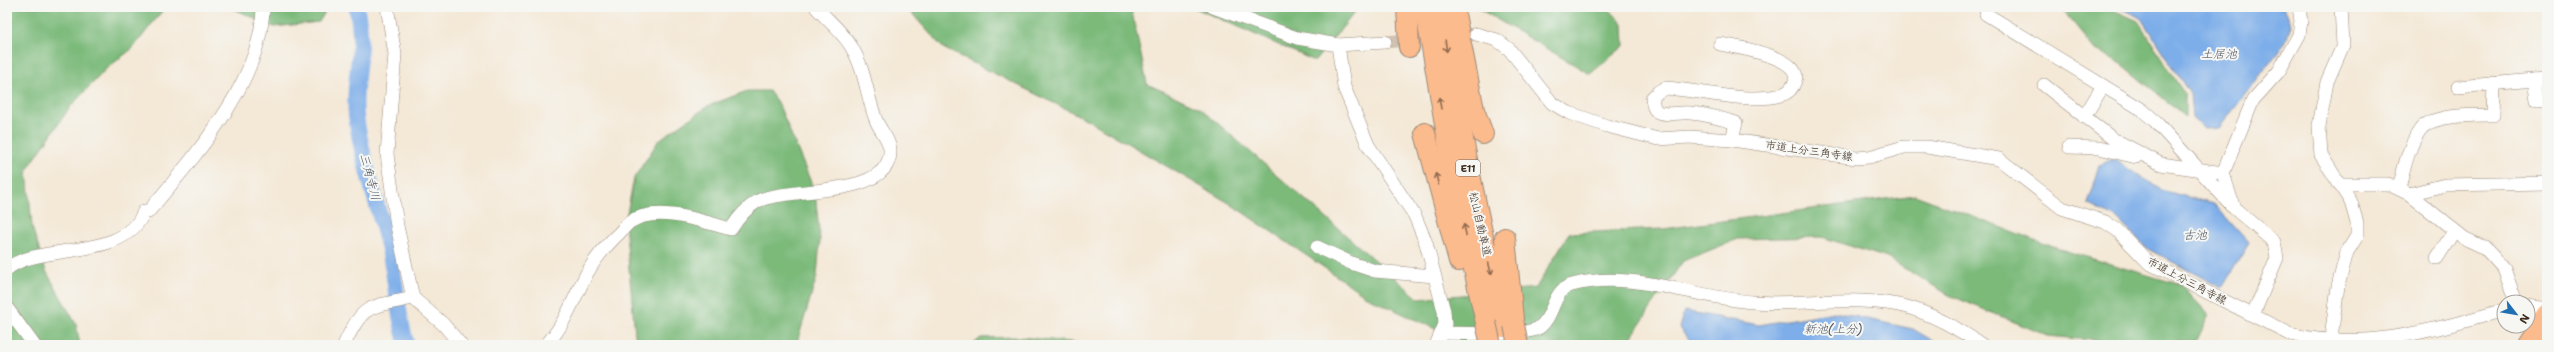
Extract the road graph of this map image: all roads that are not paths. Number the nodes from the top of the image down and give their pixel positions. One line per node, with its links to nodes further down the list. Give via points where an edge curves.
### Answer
1 (263, 7): 38 (street, via 257,49 242,81 185,169 148,212 144,211 140,221 120,237 93,246 26,260)
2 (387, 7): 41 (street, via 395,54 387,154 397,226)
3 (816, 7): 54 (street, via 852,47 876,120 890,148 890,157 883,171 873,178 850,186 777,195 758,202 741,215 731,229 690,218 660,214 636,220 604,248 590,266 564,320)
4 (1213, 7): 15 (street, via 1297,38)
5 (1407, 7): 16 (highway)
6 (1425, 7): 48 (highway, 松山自動車道 / E11, one-way to 6, via 1456,188)
7 (1441, 7): 48 (highway, 松山自動車道 / E11, one-way to 48)
8 (1453, 7): 24 (highway, via 1474,110)
9 (2299, 7): 29 (street, via 2301,21 2298,35 2279,71 2253,100)
10 (2341, 7): 31 (street, via 2343,45 2327,82 2319,126 2321,155)
11 (1986, 14): 19 (street)
12 (1476, 34): 25 (street, 市道上分三角寺線, via 1497,40 1509,49 1552,103 1569,113 1635,135 1658,139 1689,137)
13 (1385, 42): 15 (street)
14 (1720, 44): 25 (street, via 1743,48 1786,62 1794,69 1796,79 1791,89 1781,95 1721,97 1665,88 1652,98 1653,106 1665,114 1716,116 1736,123)
15 (1338, 45): 39 (street, via 1344,87 1353,110 1368,145 1415,216 1426,243)
16 (1409, 47)
17 (2494, 83): 20 (street); 21 (street, via 2539,79 2537,101); 32 (street, via 2493,115 2466,114 2434,121 2420,129 2409,151)
18 (2044, 85): 22 (street)
19 (2103, 86): 22 (street); 28 (street, via 2154,120)
20 (2458, 87)
21 (2547, 100)
22 (2084, 117): 27 (street, via 2113,140)
23 (1425, 133): 48 (highway, one-way to 23)
24 (1483, 134)
25 (1732, 140): 47 (street, 市道上分三角寺線, via 1856,158 1904,147 1927,147 1999,159 2062,208 2106,222 2149,263)
26 (2069, 147): 27 (street, via 2099,148)
27 (2161, 164): 28 (street)
28 (2197, 169): 29 (street); 33 (street)
29 (2224, 173): 33 (street)
30 (2547, 183): 32 (street, via 2445,185)
31 (2339, 184): 32 (street, via 2388,184); 50 (street, via 2351,202 2357,223 2357,236 2347,252 2338,286)
32 (2404, 191): 34 (street)
33 (2234, 208): 47 (street, via 2274,242 2276,250 2277,258)
34 (2454, 230): 37 (street); 40 (street, via 2485,248 2504,269)
35 (1505, 238): 48 (highway)
36 (1317, 247): 39 (street, via 1350,263 1375,270)
37 (2437, 258)
38 (7, 269)
39 (1434, 276): 49 (street, via 1444,311 1445,324)
40 (2513, 294)
41 (413, 298): 52 (street, via 367,308 355,321); 53 (street, via 443,324)
42 (2536, 307): 44 (street)
43 (7, 308): 51 (street)
44 (2547, 309)
45 (2496, 313): 50 (street, 市道上分三角寺線, via 2434,332 2392,339)
46 (2547, 314): 60 (highway)
47 (2253, 315): 50 (street, 市道上分三角寺線, via 2290,334)
48 (1497, 329): 56 (highway); 57 (highway, 松山自動車道 / E11, bridge); 58 (highway, bridge)
49 (1442, 333): 55 (street); 59 (street, via 1525,332 1540,327 1548,318 1558,293 1570,285 1591,281 1620,281 1754,302 1895,305 1936,318 1963,331)
50 (2330, 344)
51 (34, 345)
52 (344, 345)
53 (461, 345)
54 (546, 345)
55 (1436, 345)
56 (1482, 345)
57 (1491, 345)
58 (1518, 345)
59 (1982, 345)
60 (2527, 345)

